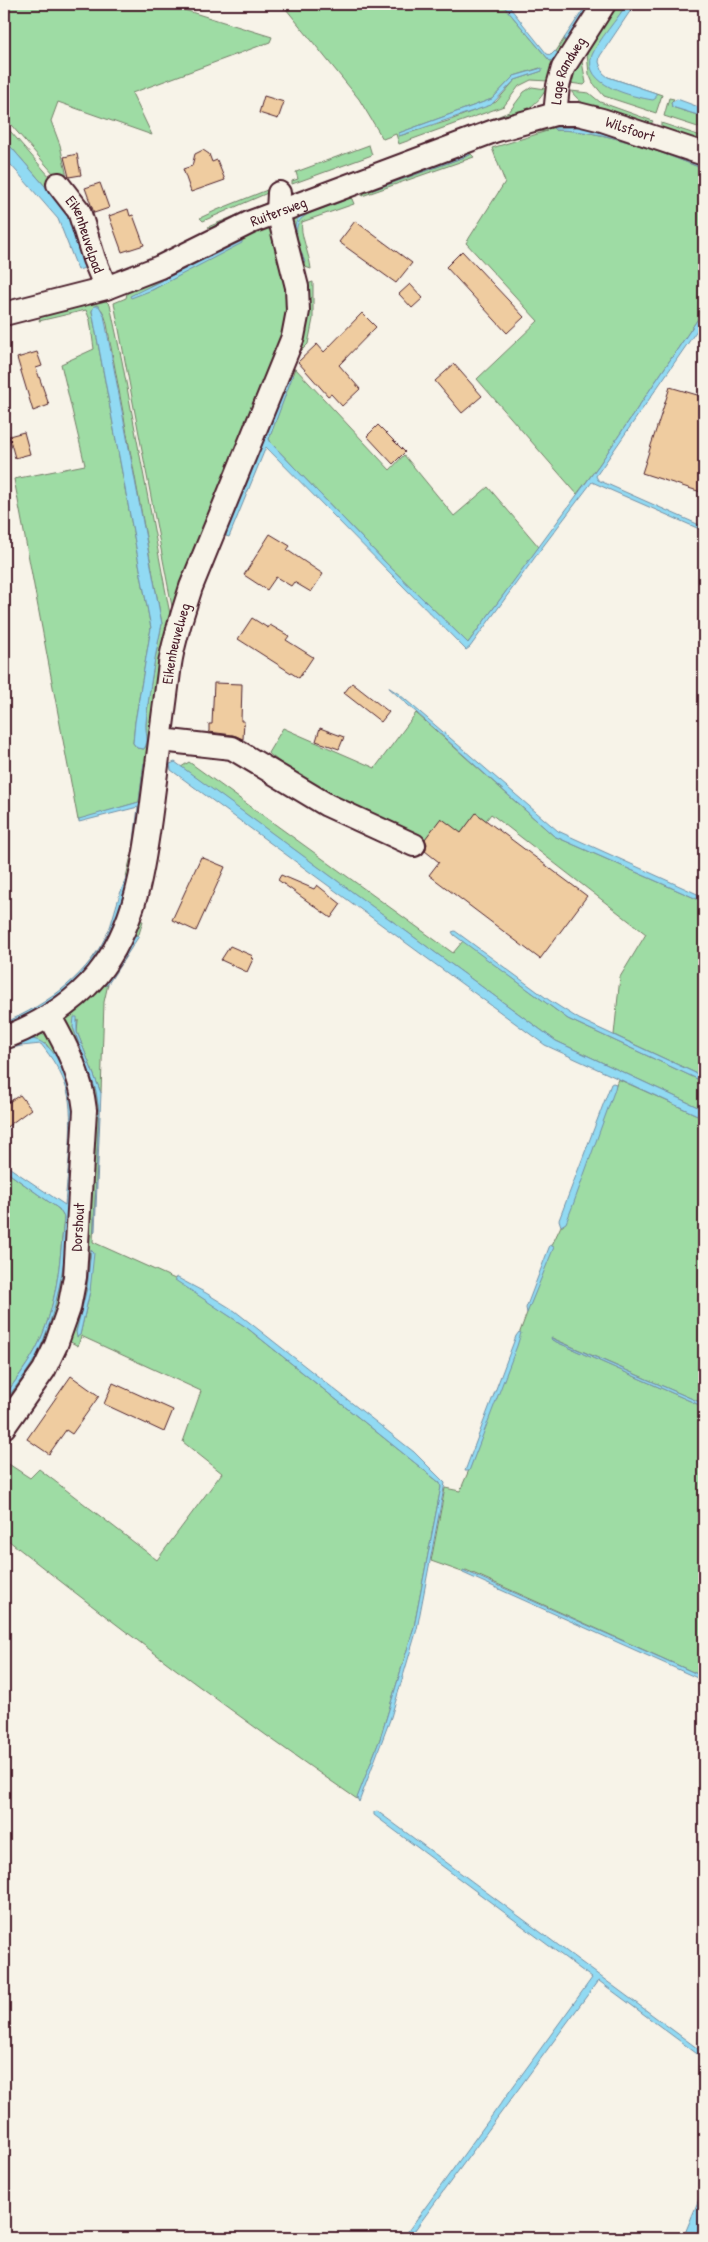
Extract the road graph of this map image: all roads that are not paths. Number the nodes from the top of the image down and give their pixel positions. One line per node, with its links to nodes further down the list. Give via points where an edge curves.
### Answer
1 (604, 4): 2 (street, Lage Randweg, via 563,68)
2 (555, 114): 3 (street, Wilsfoort, via 578,114 602,120); 5 (street, Ruitersweg, via 494,130)
3 (704, 154)
4 (58, 184): 6 (street, Eikenheuvelpad, via 79,211)
5 (278, 202): 6 (street, Ruitersweg, via 160,267); 8 (street, Eikenheuvelweg, via 297,287 298,311 293,337 191,587 174,644)
6 (106, 288): 7 (street, Ruitersweg)
7 (4, 314)
8 (160, 740): 9 (street, via 232,748 327,805); 10 (street, Eikenheuvelweg, via 146,848 137,893 125,928 97,974)
9 (414, 845)
10 (50, 1017): 11 (street, Eikenheuvelweg); 12 (street, Dorshout, via 80,1078 85,1110 75,1277 69,1308 56,1345 44,1370)
11 (4, 1038)
12 (4, 1427)

